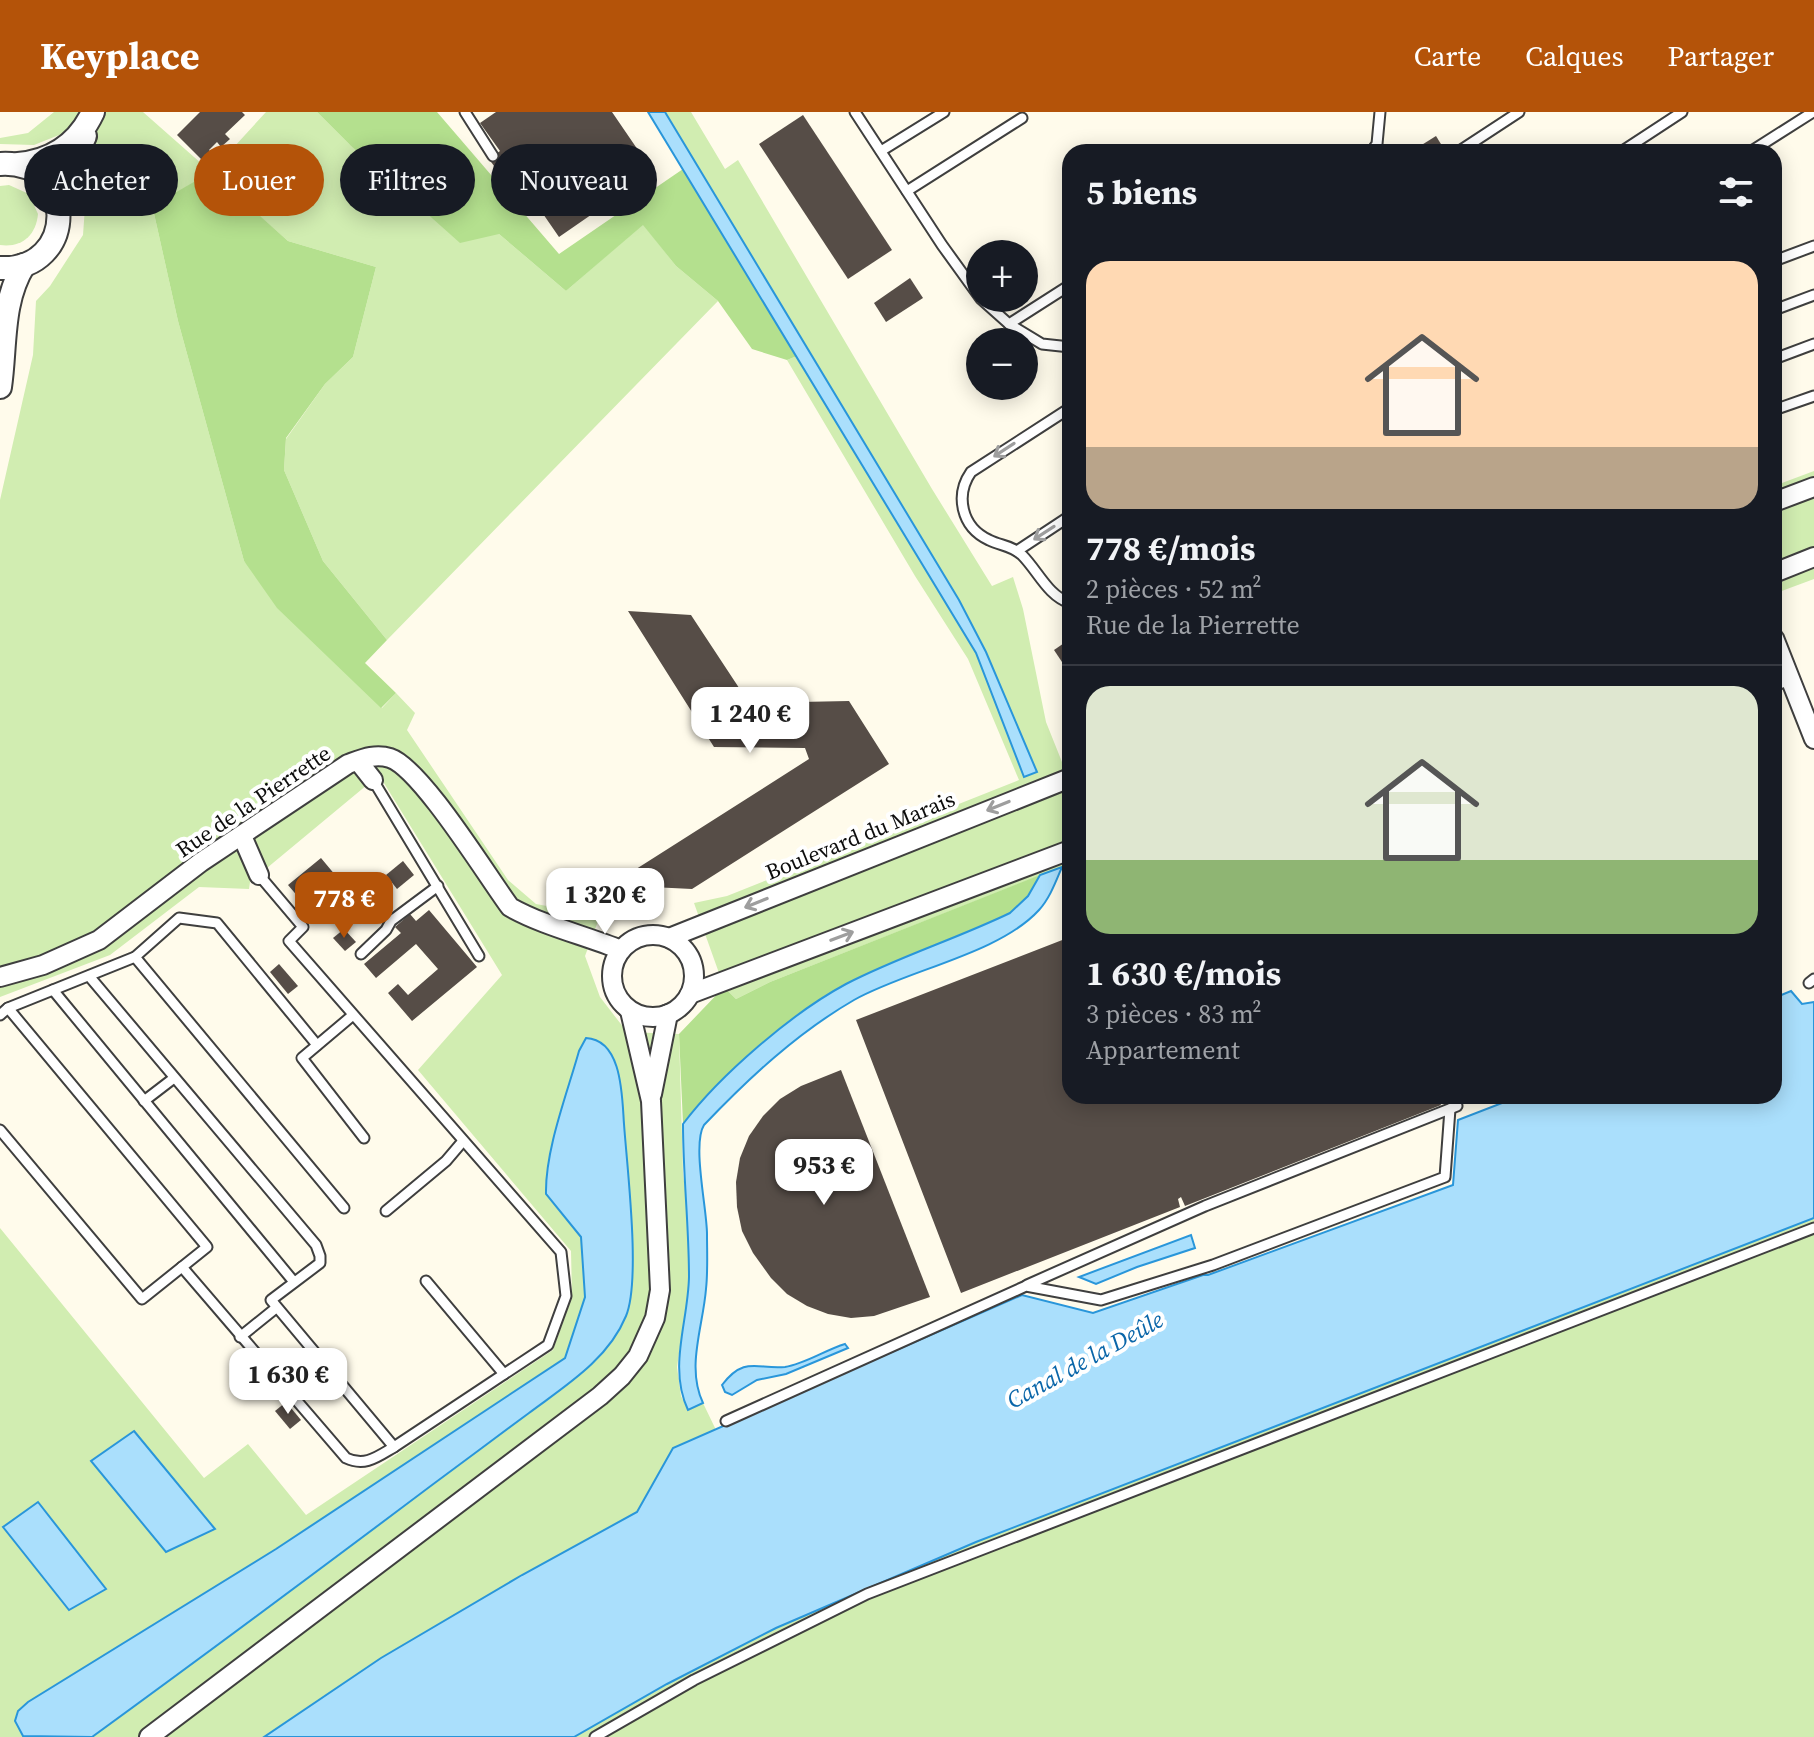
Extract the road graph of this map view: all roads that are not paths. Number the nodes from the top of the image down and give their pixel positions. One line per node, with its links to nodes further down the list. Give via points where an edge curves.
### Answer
1 (465, 112): 16 (lane)
2 (855, 112): 15 (lane)
3 (944, 112): 15 (lane)
4 (1380, 112): 11 (lane)
5 (1519, 112): 12 (lane)
6 (1682, 112): 13 (lane)
7 (1813, 112): 14 (lane)
8 (90, 118): 10 (street); 17 (street, via 57,153)
9 (1022, 118): 18 (lane)
10 (82, 144)
11 (1377, 144)
12 (1470, 144)
13 (1633, 144)
14 (1763, 144)
15 (881, 151): 18 (lane)
16 (491, 153)
17 (8, 164)
18 (907, 191): 28 (lane, via 981,299)
19 (59, 216): 22 (street, via 50,246)
20 (1814, 246): 21 (lane)
21 (1782, 258)
22 (24, 265): 23 (street); 29 (street, via 11,293)
23 (0, 268)
24 (1062, 290): 28 (lane)
25 (1814, 295): 26 (lane)
26 (1782, 307)
27 (0, 309): 29 (street)
28 (1009, 324): 31 (lane, via 1042,344)
29 (4, 337): 33 (street)
30 (1814, 344): 32 (lane)
31 (1062, 346)
32 (1782, 356)
33 (0, 387)
34 (1814, 396): 35 (lane)
35 (1782, 407)
36 (1062, 413): 40 (lane, one-way to 40, via 965,481 961,494 970,524 988,539)
37 (1814, 487): 38 (street)
38 (1782, 499)
39 (1062, 521): 40 (lane, one-way to 40)
40 (1017, 551): 43 (lane)
41 (1814, 557): 42 (street)
42 (1782, 570)
43 (1062, 598)
44 (1782, 683): 45 (street)
45 (1814, 739)
46 (358, 761): 47 (street); 49 (street, Rue de la Pierrette); 54 (street, Rue de la Pierrette, via 384,756 417,776 510,907)
47 (373, 780): 52 (lane)
48 (1062, 781): 53 (street, Boulevard du Marais, one-way to 53)
49 (242, 836): 51 (street); 59 (street, Rue de la Pierrette, via 99,940)
50 (1062, 853): 61 (street, one-way to 50)
51 (259, 875): 65 (lane, via 303,927 289,941)
52 (438, 886): 55 (lane, via 391,921); 56 (lane)
53 (669, 938): 54 (street, via 642,936); 61 (street, via 688,955 694,981)
54 (621, 950): 63 (street, via 611,976 620,1001)
55 (361, 954)
56 (479, 956)
57 (135, 957): 58 (lane); 66 (lane, via 179,918 217,923); 75 (lane)
58 (89, 976): 60 (lane); 67 (lane)
59 (0, 977)
60 (53, 990): 62 (lane); 68 (lane)
61 (690, 994): 64 (street)
62 (4, 1011): 78 (lane, via 207,1247)
63 (630, 1011): 64 (street, via 642,1016); 69 (street)
64 (668, 1014): 69 (street)
65 (353, 1015): 66 (lane); 74 (lane)
66 (317, 1045): 73 (lane, via 302,1058)
67 (174, 1078): 68 (lane); 80 (lane, via 316,1245 320,1263)
68 (144, 1101): 80 (lane)
69 (651, 1101): 87 (street, via 660,1290 650,1330 632,1366 600,1396)
70 (1456, 1104): 71 (lane)
71 (1450, 1109): 81 (lane, via 1205,1206); 81 (lane, via 1445,1177 1213,1265 1101,1300)
72 (0, 1130): 78 (lane, via 142,1299)
73 (364, 1138)
74 (463, 1141): 76 (lane); 84 (lane, via 561,1252 566,1296 548,1345)
75 (344, 1208)
76 (386, 1211)
77 (1814, 1228): 88 (lane, via 867,1594 694,1680)
78 (182, 1267): 83 (lane)
79 (426, 1281): 84 (lane)
80 (294, 1282): 82 (lane, via 271,1300)
81 (1026, 1286): 85 (lane)
82 (276, 1308): 83 (lane); 86 (lane)
83 (240, 1337): 86 (lane, via 346,1458 368,1462)
84 (504, 1374): 86 (lane)
85 (726, 1421)
86 (394, 1447)
87 (149, 1737)
88 (595, 1737)

